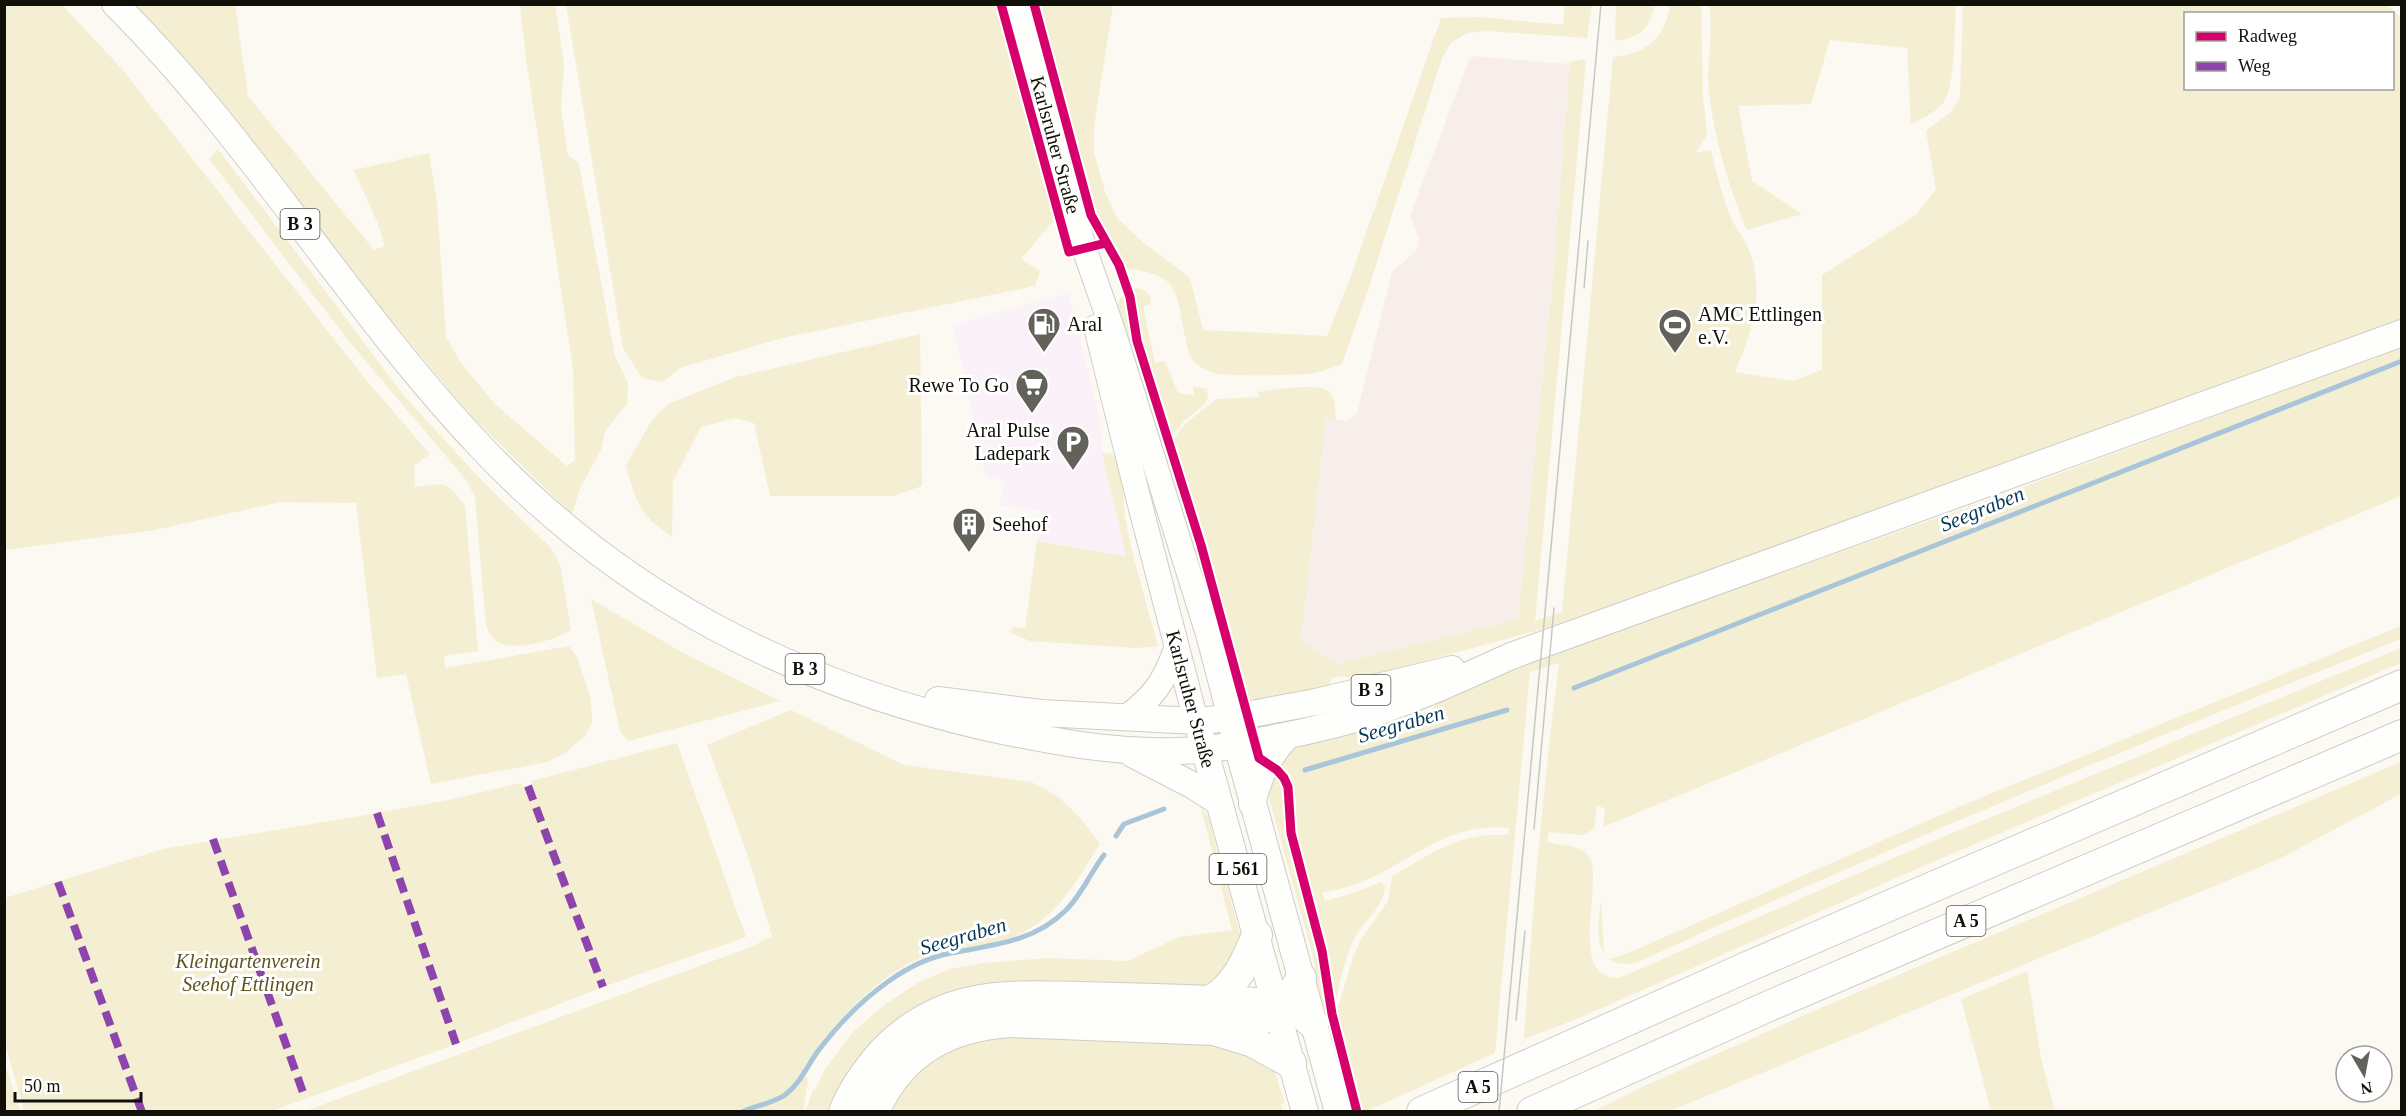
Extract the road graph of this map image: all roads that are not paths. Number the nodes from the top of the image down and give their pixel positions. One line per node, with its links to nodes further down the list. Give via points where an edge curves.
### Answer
1 (115, 4): 8 (main road, B 3, via 216,117 424,382 480,446 547,511 664,599 761,652)
2 (1017, 4): 3 (main road, Karlsruher Straße)
3 (1095, 284): 5 (main road, Karlsruher Straße, via 1093,315); 10 (main road, Karlsruher Straße, via 1208,634)
4 (2402, 333): 6 (main road, B 3)
5 (1176, 650): 9 (main road, via 1151,698); 11 (main road, Karlsruher Straße)
6 (1511, 656): 10 (main road, B 3); 12 (main road, B 3, via 1379,711)
7 (2402, 685): 30 (highway, A 5, via 1758,962)
8 (848, 686): 9 (main road, B 3, via 974,706); 15 (main road, B 3, via 969,723 1032,737)
9 (1125, 718): 11 (main road, B 3)
10 (1230, 718): 11 (main road, B 3); 14 (main road, Karlsruher Straße / L 561)
11 (1196, 721): 16 (main road, Karlsruher Straße / L 561)
12 (1288, 735): 14 (main road, B 3); 18 (main road, via 1261,771)
13 (2402, 735): 31 (highway, A 5, via 1769,1006)
14 (1236, 745): 16 (main road, B 3); 18 (main road, Karlsruher Straße / L 561)
15 (1124, 749): 16 (main road, B 3); 17 (main road)
16 (1204, 749): 17 (main road, Karlsruher Straße / L 561)
17 (1219, 802): 19 (main road, Karlsruher Straße / L 561)
18 (1252, 804): 20 (main road, Karlsruher Straße / L 561)
19 (1257, 935): 21 (highway, via 1240,973 1222,994); 22 (main road, Karlsruher Straße / L 561)
20 (1301, 978): 22 (highway); 23 (main road, Karlsruher Straße / L 561)
21 (1210, 1001): 22 (highway); 27 (highway, via 1007,995 962,1003 921,1020 892,1044 864,1075)
22 (1280, 1006): 23 (highway, via 1299,1012); 24 (highway, via 1246,1024); 25 (main road, Karlsruher Straße / L 561)
23 (1313, 1024): 26 (main road, Karlsruher Straße / L 561)
24 (1214, 1030): 25 (highway, via 1253,1042); 28 (highway, via 1010,1022 964,1029 918,1052 887,1087)
25 (1291, 1063): 29 (main road, Karlsruher Straße / L 561)
26 (1336, 1105)
27 (844, 1112)
28 (874, 1112)
29 (1305, 1112)
30 (1422, 1112)
31 (1532, 1112)

